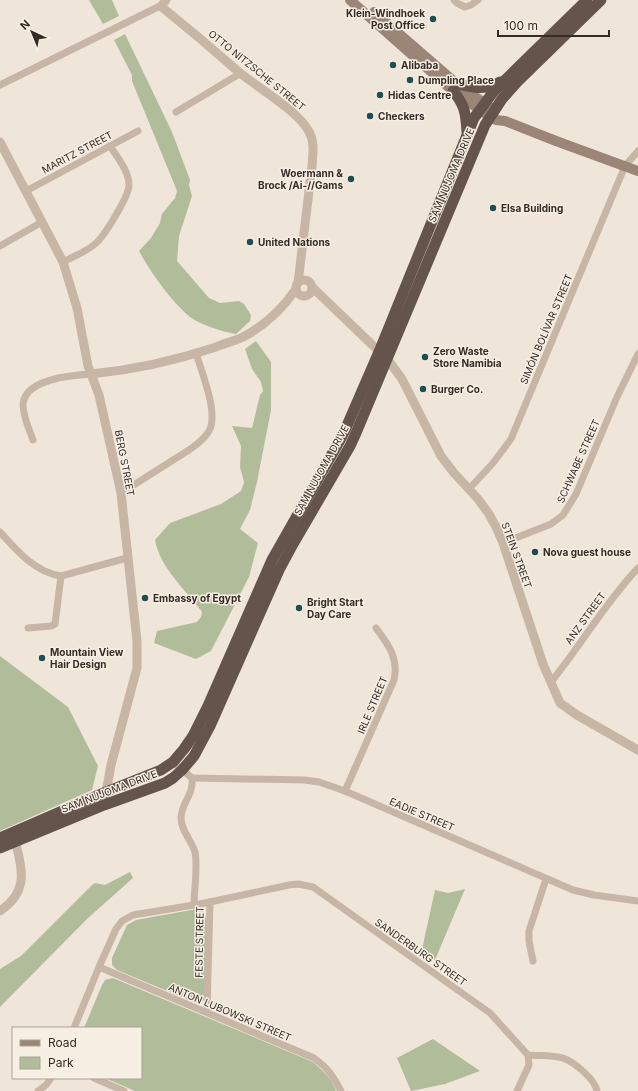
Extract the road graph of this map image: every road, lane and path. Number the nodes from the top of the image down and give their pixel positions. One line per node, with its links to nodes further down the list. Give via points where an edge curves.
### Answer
1 (350, 0): 11 (main road)
2 (360, 0): 11 (main road)
3 (454, 0): 4 (street, via 465,7)
4 (478, 0)
5 (586, 0): 9 (highway, SAM NUJOMA DRIVE)
6 (601, 0): 14 (highway, SAM NUJOMA DRIVE, via 517,82)
7 (164, 3): 8 (street, OTTO NITZSCHE STREET); 10 (street)
8 (241, 73): 13 (street); 26 (street, OTTO NITZSCHE STREET, via 299,119 313,139 314,150 301,262)
9 (509, 76): 11 (highway, via 486,88); 12 (highway, SAM NUJOMA DRIVE)
10 (0, 86)
11 (456, 87): 12 (main road); 16 (highway, via 464,109)
12 (482, 106): 14 (main road); 16 (highway, SAM NUJOMA DRIVE)
13 (176, 112)
14 (492, 113): 20 (main road, via 496,120 505,121); 31 (highway, SAM NUJOMA DRIVE, via 472,154)
15 (138, 131): 18 (street, MARITZ STREET)
16 (467, 134): 28 (highway, SAM NUJOMA DRIVE)
17 (0, 142): 22 (street, BERG STREET)
18 (110, 146): 22 (street, MARITZ STREET); 25 (street, via 125,171 128,190 100,240)
19 (638, 151): 20 (street, SIMÓN BOLÍVAR STREET)
20 (625, 166): 21 (main road); 34 (street, SIMÓN BOLÍVAR STREET, via 511,439)
21 (638, 171)
22 (26, 191): 23 (street, BERG STREET)
23 (42, 222): 24 (street); 25 (street, BERG STREET)
24 (0, 246)
25 (62, 262): 32 (street, BERG STREET, via 77,308)
26 (301, 288): 27 (street, STEIN STREET); 27 (street, STEIN STREET, via 309,282); 29 (street, via 269,319 246,336)
27 (327, 302): 28 (street, STEIN STREET)
28 (379, 352): 31 (street, STEIN STREET); 45 (highway, SAM NUJOMA DRIVE, via 340,440 272,560 193,736)
29 (196, 353): 32 (street, via 118,371); 35 (street, via 213,411 209,431 194,447)
30 (638, 354): 37 (street, SCHWABE STREET, via 576,494 563,515 551,524)
31 (388, 360): 34 (street, STEIN STREET, via 402,379 441,456); 46 (highway, SAM NUJOMA DRIVE, via 350,446 279,570 210,726 194,756)
32 (91, 374): 33 (street, via 49,380 38,385 27,395 24,410); 35 (street, BERG STREET, via 99,395)
33 (33, 440)
34 (469, 489): 37 (street, STEIN STREET, via 489,514)
35 (121, 493): 38 (street, BERG STREET)
36 (0, 532): 40 (street, via 38,568)
37 (503, 543): 43 (street, STEIN STREET)
38 (127, 558): 40 (street); 49 (street, BERG STREET, via 137,641 137,668)
39 (638, 568): 43 (street, ANZ STREET, via 616,593)
40 (62, 576): 41 (street, via 55,624)
41 (28, 628)
42 (376, 628): 48 (street, IRLE STREET, via 390,646 396,673)
43 (551, 682): 44 (street, STEIN STREET, via 564,707)
44 (638, 750)
45 (173, 762): 46 (street); 49 (highway, SAM NUJOMA DRIVE)
46 (182, 770): 47 (street); 50 (highway, SAM NUJOMA DRIVE, via 165,783)
47 (192, 778): 48 (street, EADIE STREET, via 299,780 319,782); 57 (street, FESTE STREET, via 192,790 182,810 181,819 195,852)
48 (345, 791): 54 (street, EADIE STREET)
49 (106, 792): 50 (street, BERG STREET); 51 (highway, SAM NUJOMA DRIVE)
50 (104, 805): 51 (highway, SAM NUJOMA DRIVE)
51 (15, 836): 52 (highway, SAM NUJOMA DRIVE); 53 (highway, SAM NUJOMA DRIVE); 58 (street, via 22,882 17,895)
52 (0, 838)
53 (0, 848)
54 (546, 879): 55 (street, EADIE STREET, via 586,894); 59 (street, via 529,934)
55 (638, 901)
56 (210, 902): 57 (street, FESTE STREET); 61 (street, FESTE STREET); 63 (street, SANDERBURG STREET, via 289,885 313,887 490,1013)
57 (194, 905): 60 (street, via 124,918)
58 (0, 911)
59 (533, 961)
60 (99, 967): 61 (street, ANTON LUBOWSKI STREET); 62 (street)
61 (207, 1012): 68 (street, ANTON LUBOWSKI STREET, via 314,1058 330,1071)
62 (74, 1027)
63 (528, 1054): 69 (street, via 529,1065); 70 (street, via 569,1061 590,1078)
64 (50, 1079): 66 (street)
65 (96, 1079): 67 (street)
66 (38, 1091)
67 (124, 1091)
68 (340, 1091)
69 (517, 1091)
70 (597, 1091)

